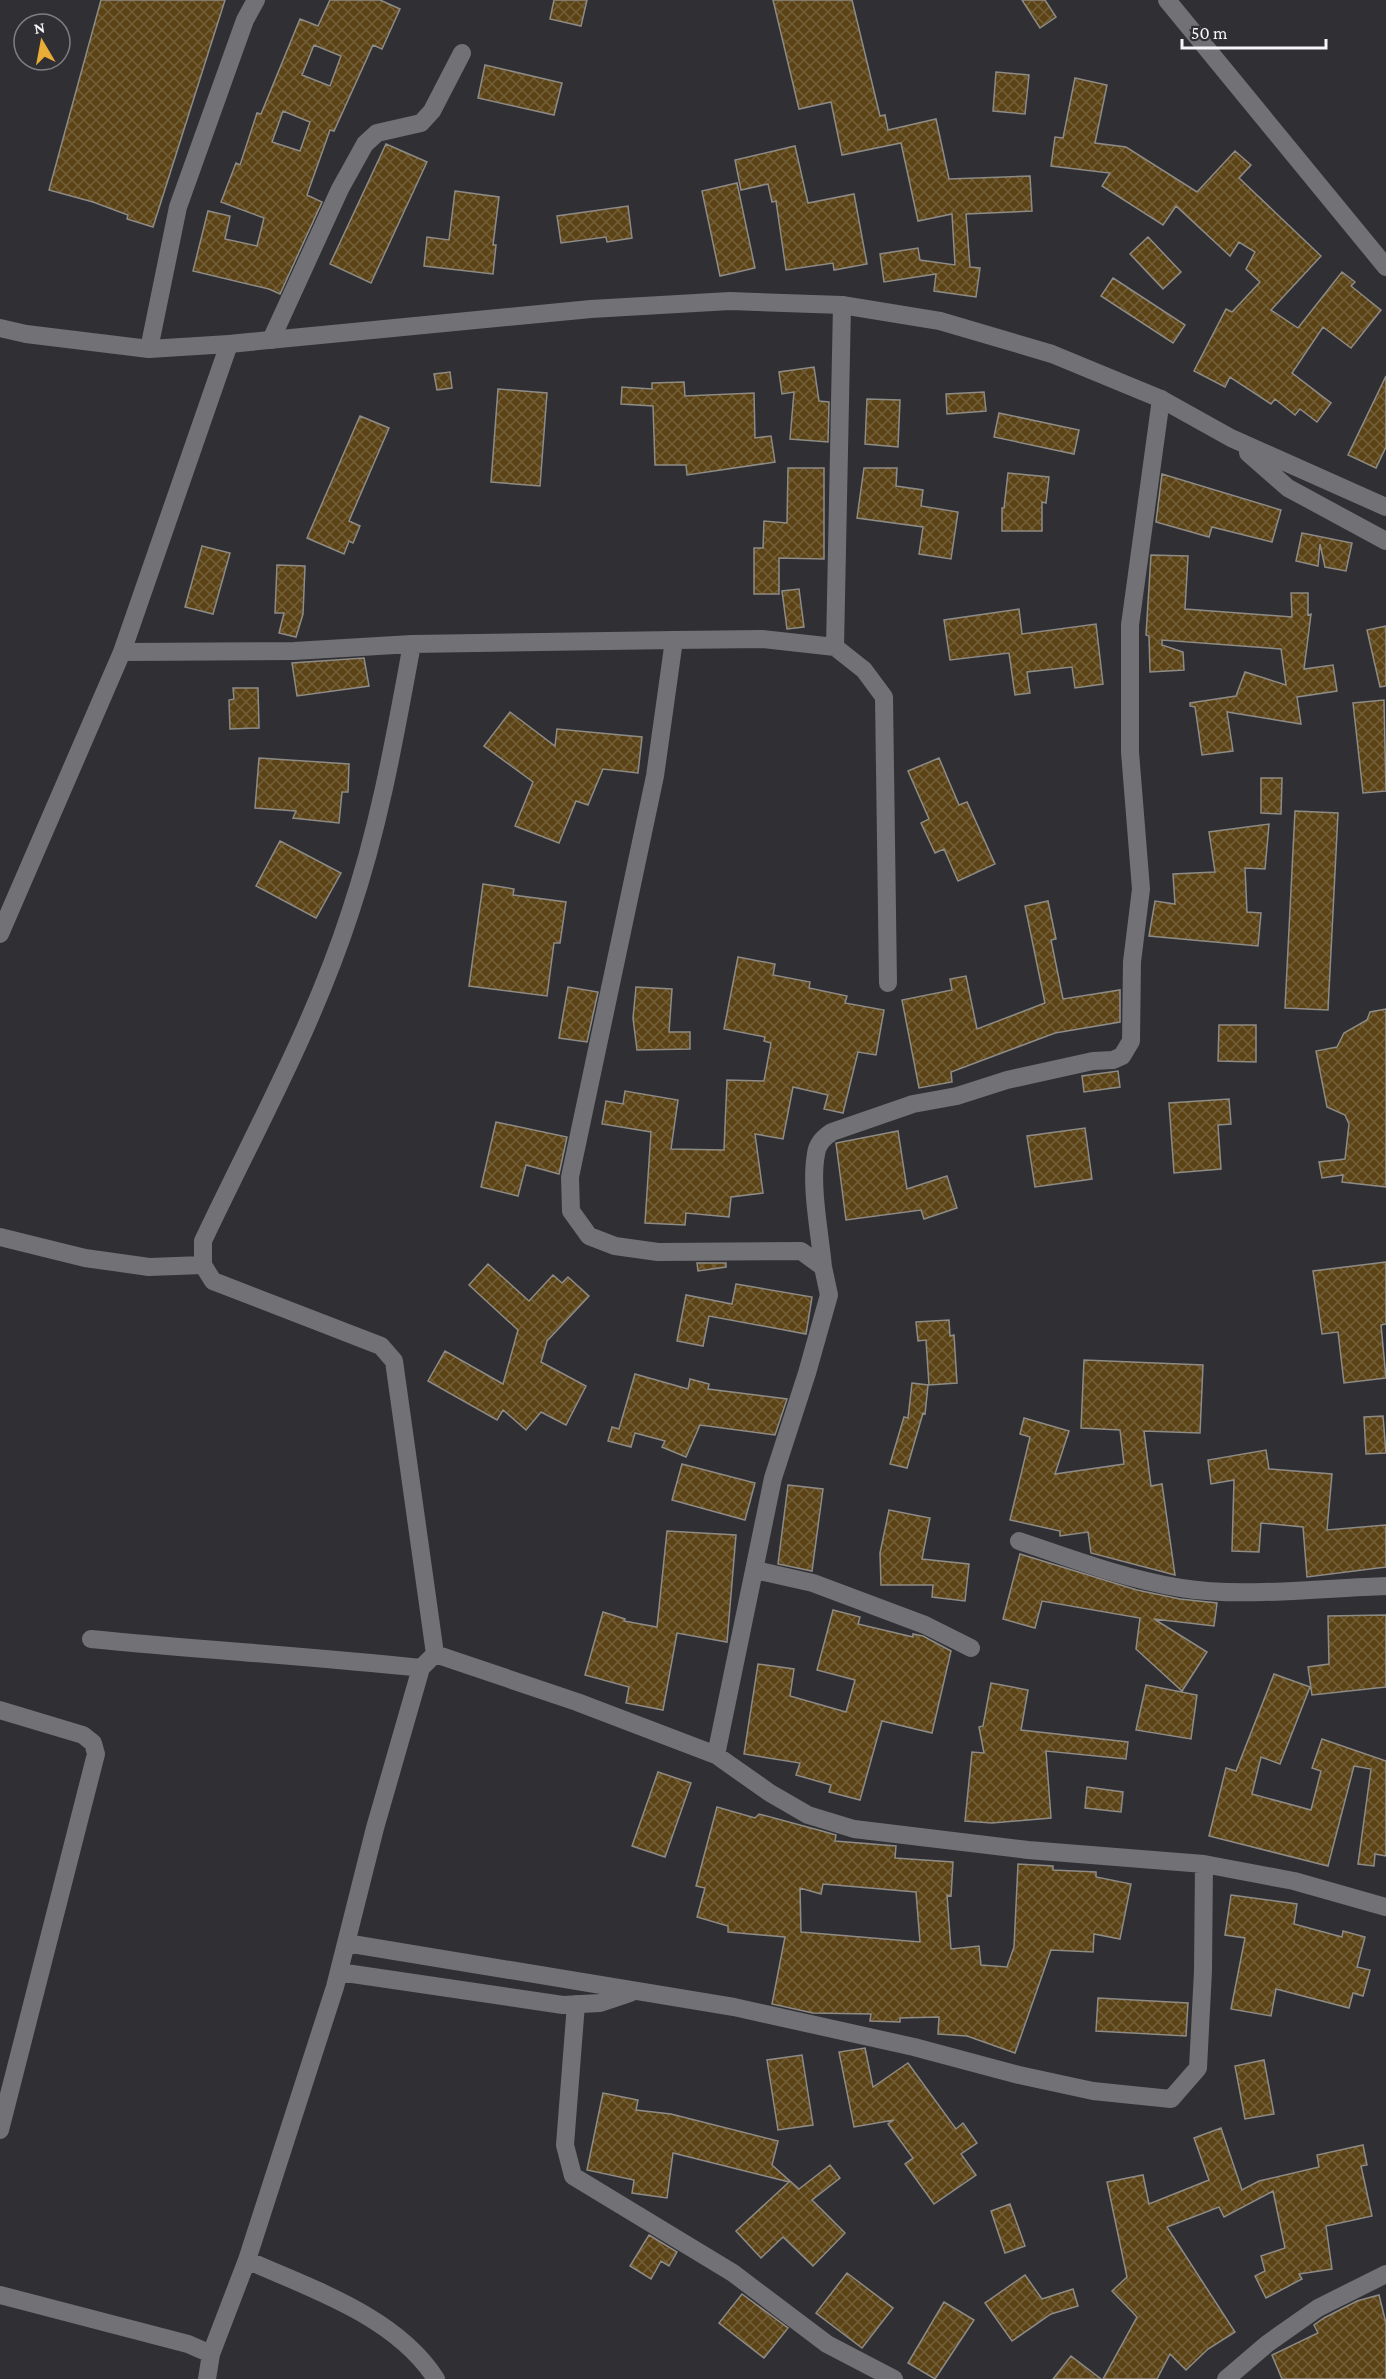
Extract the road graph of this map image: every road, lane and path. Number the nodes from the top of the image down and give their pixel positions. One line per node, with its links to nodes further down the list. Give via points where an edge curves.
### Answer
1 (256, 0): 9 (street, via 245,20 178,207)
2 (1167, 0): 4 (street)
3 (462, 53): 7 (street, via 432,111 421,123 377,133 365,144 340,189)
4 (1386, 267)
5 (842, 305): 7 (street, via 730,301 591,309); 10 (street, via 951,324 1052,354); 16 (street)
6 (0, 328): 9 (street)
7 (271, 340): 8 (street)
8 (229, 344): 9 (street); 17 (street)
9 (149, 349)
10 (1161, 399): 11 (street); 22 (street, via 1130,625 1130,752 1141,889 1133,942 1131,1041 1122,1056 1113,1060 1093,1061 913,1104 823,1138 816,1153 815,1177)
11 (1230, 438): 12 (street); 13 (street, via 1288,488)
12 (1386, 507)
13 (1386, 541)
14 (674, 640): 15 (street); 16 (street, via 762,639); 22 (street, via 655,776 570,1177 571,1211 590,1236 615,1246 658,1252 801,1251)
15 (412, 644): 17 (street, via 294,651); 21 (street, via 380,816 350,915 307,1022 203,1240)
16 (834, 647): 19 (street, via 864,670 884,697)
17 (122, 652): 18 (street)
18 (0, 934)
19 (888, 983)
20 (0, 1237): 21 (street, via 85,1258 149,1267)
21 (203, 1265): 28 (street, via 213,1281 381,1346 394,1361)
22 (823, 1267): 24 (street, via 829,1294 773,1478)
23 (1019, 1540): 25 (street, via 1106,1571 1182,1588 1233,1592)
24 (754, 1570): 27 (street, via 813,1583 925,1625); 31 (street)
25 (1386, 1586)
26 (91, 1639): 29 (street)
27 (971, 1647)
28 (435, 1654): 29 (street); 31 (street)
29 (421, 1668): 34 (street)
30 (0, 1710): 38 (street, via 83,1735 93,1743 96,1754)
31 (716, 1755): 32 (street, via 808,1815 854,1829 1028,1850)
32 (1204, 1864): 33 (street, via 1294,1881); 36 (street, via 1198,2068 1171,2099 1093,2091 734,2007)
33 (1386, 1907)
34 (346, 1942): 35 (street); 36 (street)
35 (339, 1972): 37 (street); 40 (street)
36 (634, 1992): 37 (street, via 600,2003)
37 (576, 2004): 46 (street, via 565,2145 573,2176 733,2273 827,2344)
38 (9, 2055): 39 (street)
39 (0, 2130)
40 (247, 2260): 43 (street); 45 (street, via 386,2328 428,2366)
41 (1386, 2274): 47 (street, via 1318,2308)
42 (0, 2295): 43 (street, via 188,2344)
43 (211, 2354): 44 (street)
44 (207, 2379)
45 (436, 2379)
46 (894, 2379)
47 (1226, 2379)

